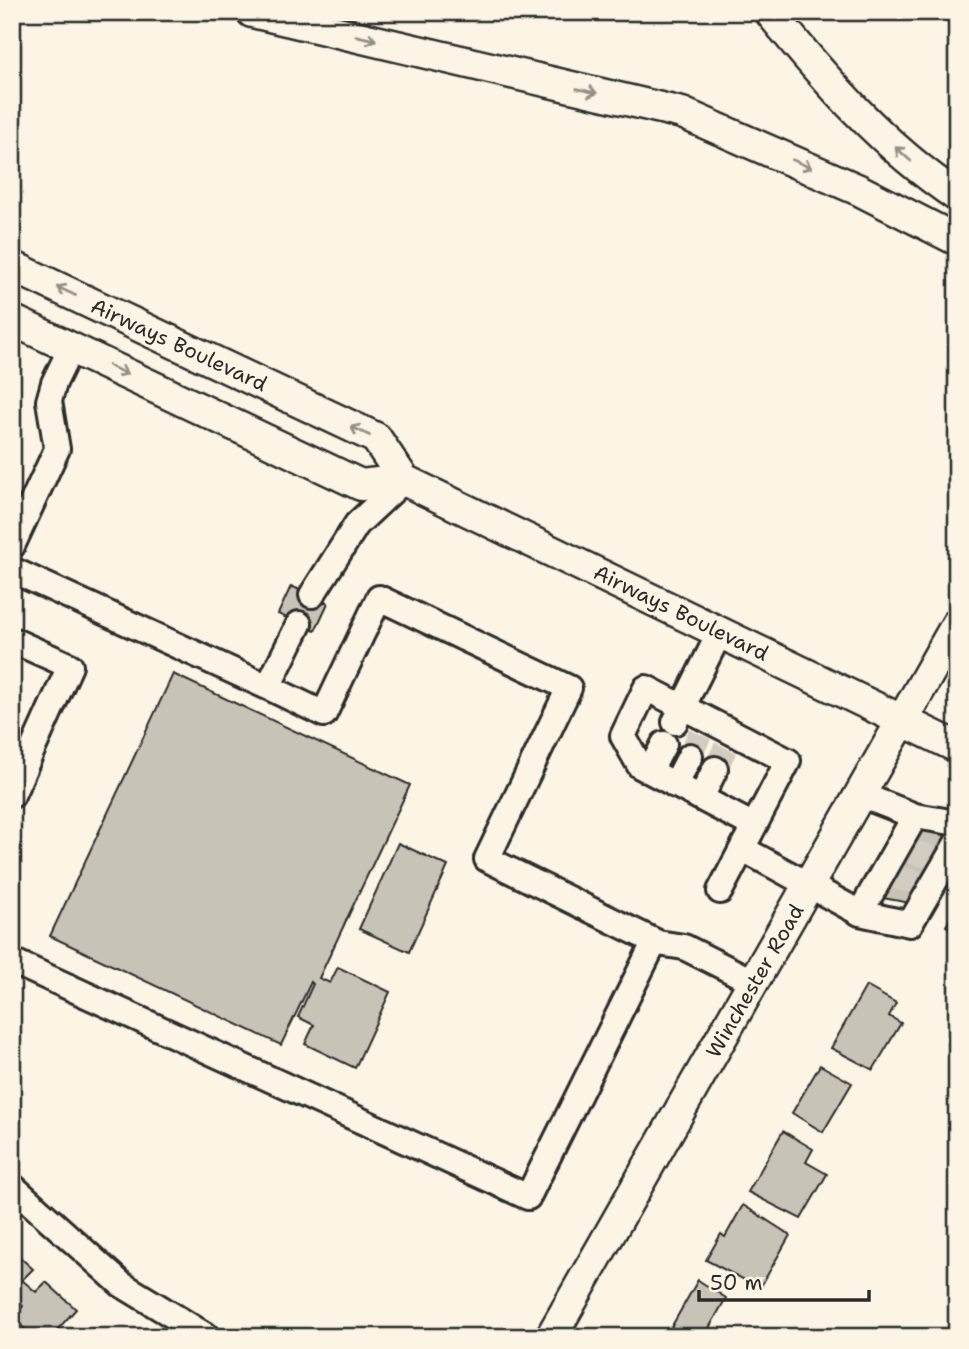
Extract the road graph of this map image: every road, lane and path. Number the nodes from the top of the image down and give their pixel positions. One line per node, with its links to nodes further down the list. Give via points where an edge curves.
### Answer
1 (252, 12): 3 (main road, one-way to 3, via 682,113)
2 (770, 12): 4 (main road, one-way to 2, via 924,174 865,120)
3 (859, 190): 5 (main road); 6 (main road)
4 (957, 196)
5 (957, 240)
6 (957, 255)
7 (12, 266): 10 (main road, Airways Boulevard, one-way to 7, via 376,438)
8 (15, 329): 9 (main road)
9 (71, 348): 10 (main road, one-way to 10, via 361,485); 11 (street, via 49,401 57,449)
10 (404, 480): 13 (street, via 357,524); 16 (main road, Airways Boulevard)
11 (12, 546)
12 (12, 570): 18 (street)
13 (312, 595)
14 (299, 624): 18 (street)
15 (957, 624): 19 (main road, Winchester Road)
16 (720, 632): 19 (main road, Airways Boulevard); 20 (street)
17 (12, 640): 26 (street, via 70,666)
18 (268, 687): 37 (street, via 324,713 379,598 569,688 487,859)
19 (904, 720): 22 (main road, Airways Boulevard); 27 (main road, Winchester Road)
20 (674, 724): 21 (street); 24 (street); 24 (street, via 646,688 623,736 640,766)
21 (699, 737): 25 (street); 31 (street, via 730,740 788,761)
22 (957, 747)
23 (715, 769): 28 (street)
24 (650, 771): 25 (street)
25 (675, 785): 28 (street)
26 (12, 795)
27 (861, 795): 29 (street); 34 (main road, Winchester Road)
28 (701, 798): 31 (street)
29 (915, 816): 30 (street); 36 (street, via 903,850)
30 (957, 823)
31 (754, 826): 32 (street)
32 (743, 849): 34 (street); 35 (street)
33 (946, 854): 36 (street, via 926,885 910,924)
34 (810, 884): 36 (street); 39 (main road, Winchester Road)
35 (720, 891)
36 (860, 913)
37 (658, 943): 38 (street, via 643,962 528,1197); 39 (street, via 684,947)
38 (12, 961)
39 (754, 982): 42 (main road, Winchester Road)
40 (12, 1186): 41 (street, via 121,1284)
41 (208, 1337)
42 (551, 1337)

